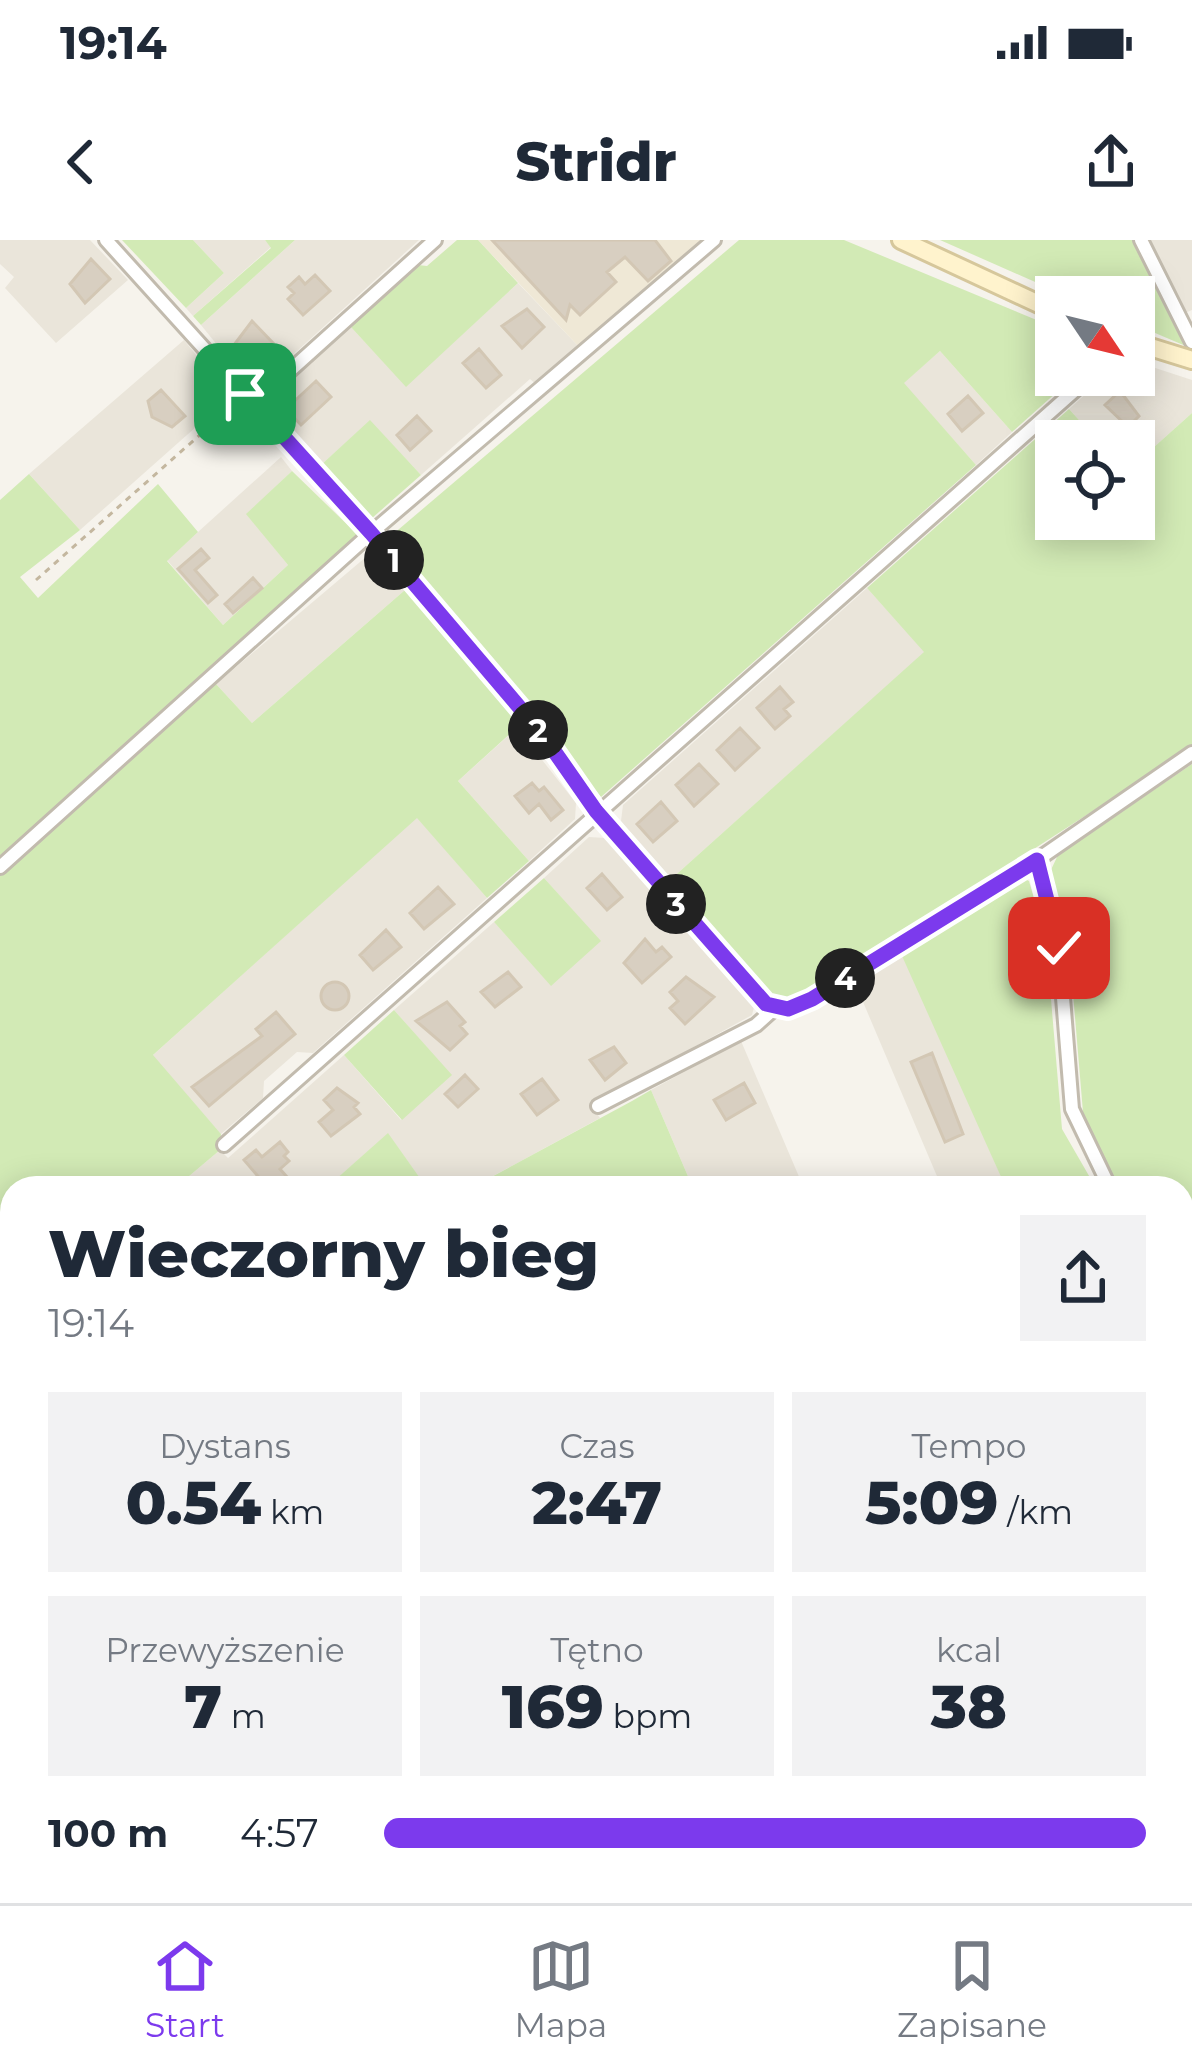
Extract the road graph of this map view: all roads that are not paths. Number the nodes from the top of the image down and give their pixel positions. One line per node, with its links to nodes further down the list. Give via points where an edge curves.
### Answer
1 (106, 240): 11 (street)
2 (435, 240): 11 (street)
3 (714, 240): 12 (street)
4 (902, 240): 6 (street)
5 (1142, 240): 7 (street)
6 (1035, 302)
7 (1192, 342)
8 (1155, 349): 9 (street)
9 (1192, 361)
10 (1068, 396): 14 (street)
11 (249, 399): 12 (street)
12 (371, 533): 14 (street, via 543,735); 16 (street)
13 (1192, 753): 15 (street)
14 (596, 811): 17 (street); 19 (street)
15 (1037, 860): 17 (street, via 812,999); 20 (street, via 1059,948 1072,1109)
16 (0, 867)
17 (775, 1008): 18 (street)
18 (598, 1106)
19 (224, 1145)
20 (1104, 1176)

